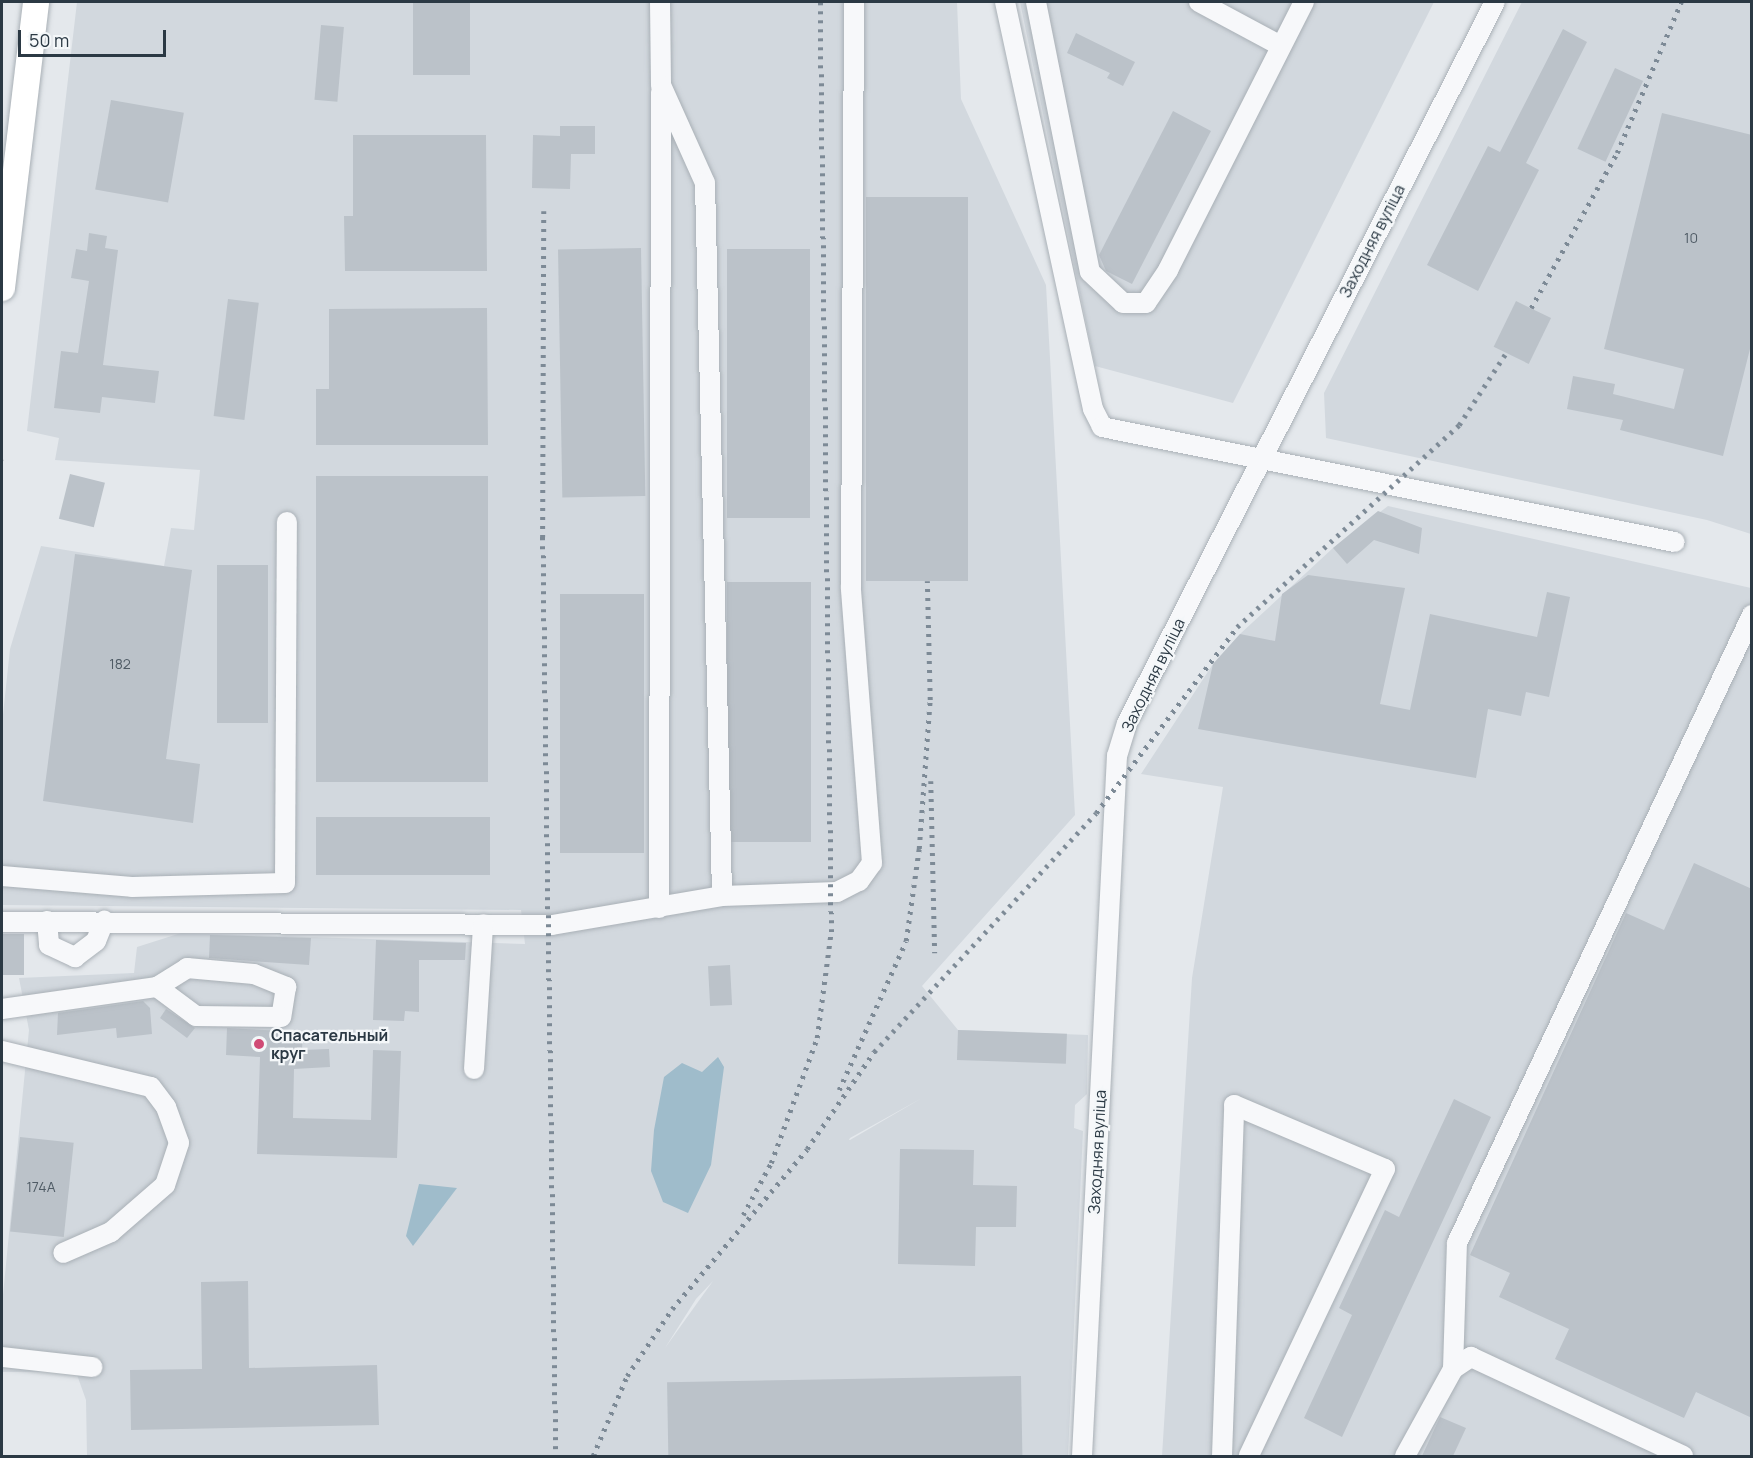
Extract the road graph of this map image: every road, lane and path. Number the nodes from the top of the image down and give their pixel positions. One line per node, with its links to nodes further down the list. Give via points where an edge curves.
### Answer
1 (36, 2): 11 (main road)
2 (660, 2): 10 (street)
3 (854, 2): 17 (street, via 851,588 872,863 859,881 837,892)
4 (1005, 2): 12 (street, via 1093,409 1102,427)
5 (1036, 2): 9 (street, via 1090,272 1123,303 1146,303 1168,270)
6 (1199, 2): 9 (street)
7 (1304, 2): 9 (street)
8 (1495, 2): 12 (street, Заходняя вуліца)
9 (1281, 46)
10 (661, 85): 17 (street, via 705,183); 18 (street)
11 (2, 288)
12 (1259, 462): 14 (street); 31 (street, Заходняя вуліца, via 1127,723 1117,756)
13 (287, 522): 16 (street, via 285,882 132,887)
14 (1675, 542)
15 (1752, 615): 30 (street, via 1457,1243)
16 (2, 876)
17 (722, 896): 18 (street)
18 (659, 908): 22 (street, via 552,925)
19 (47, 921): 20 (street); 20 (street, via 49,945 75,957 96,941); 21 (street)
20 (104, 921): 22 (street)
21 (2, 922)
22 (483, 924): 26 (street)
23 (157, 987): 23 (street, via 187,968 254,974 285,987 282,1017 196,1016); 24 (street)
24 (2, 1009)
25 (2, 1051): 27 (street, via 151,1087 166,1107 179,1143 165,1185 111,1232)
26 (474, 1069)
27 (63, 1253)
28 (2, 1357): 29 (street)
29 (92, 1367)
30 (1453, 1369): 34 (street); 35 (street, via 1471,1357)
31 (1082, 1456)
32 (1222, 1456): 33 (street, via 1234,1105 1385,1169)
33 (1249, 1456)
34 (1405, 1456)
35 (1683, 1456)

